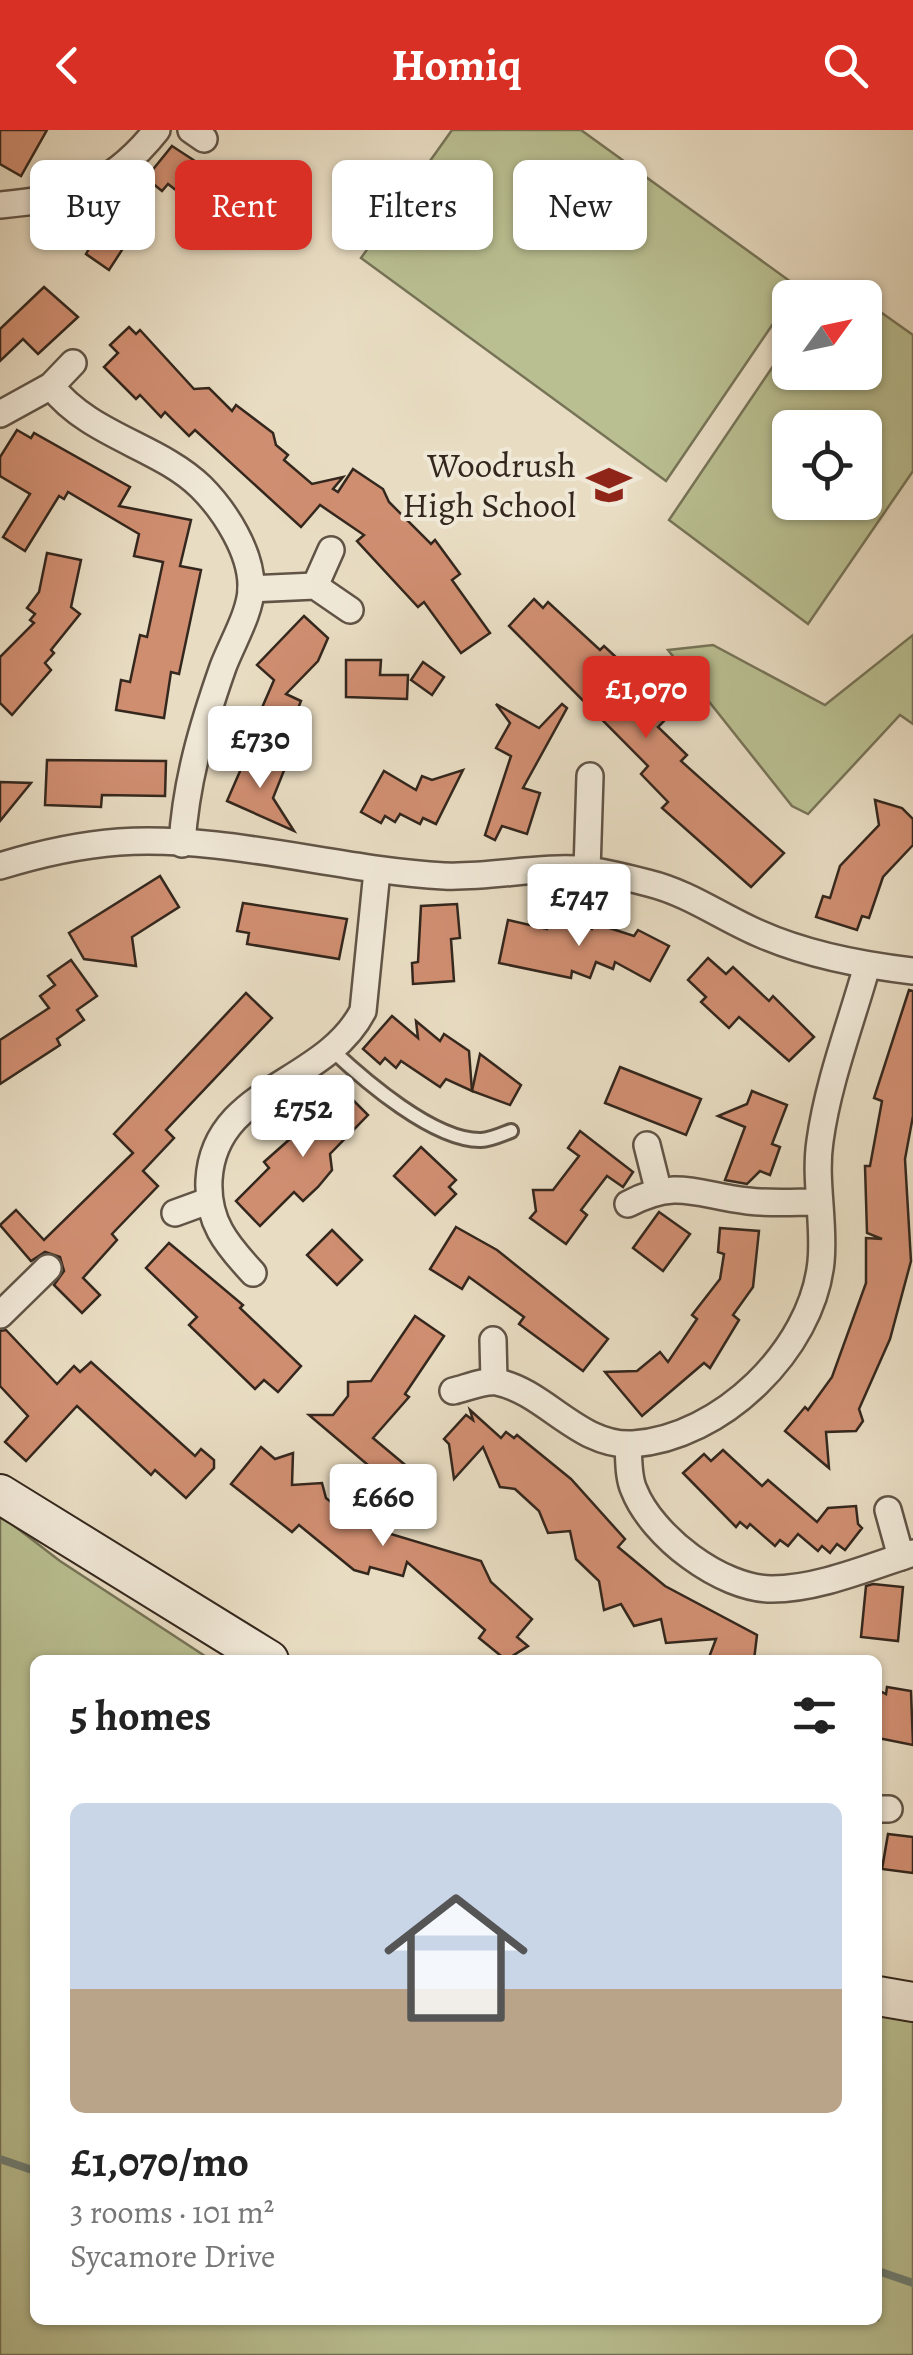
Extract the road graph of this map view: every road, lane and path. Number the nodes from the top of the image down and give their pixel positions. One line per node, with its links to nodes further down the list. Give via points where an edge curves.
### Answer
1 (158, 130): 2 (street, via 112,177 90,188 62,199)
2 (0, 205)
3 (73, 363): 4 (street)
4 (51, 386): 5 (street); 8 (street, via 68,408 200,485 228,520)
5 (0, 414)
6 (331, 550): 7 (street)
7 (315, 586): 8 (street); 9 (street)
8 (251, 589): 11 (street, via 199,734 185,790)
9 (350, 610)
10 (590, 776): 13 (street)
11 (182, 844): 12 (street, via 120,842); 14 (street)
12 (0, 866)
13 (587, 870): 14 (street); 15 (street, via 652,884 785,944)
14 (378, 872): 17 (street, via 362,1011)
15 (867, 966): 16 (street); 22 (street, via 819,1142)
16 (913, 971)
17 (332, 1050): 18 (lane, via 426,1122 480,1141); 21 (street, via 229,1120 211,1156)
18 (512, 1131)
19 (646, 1145): 20 (street)
20 (658, 1188): 22 (street, via 749,1202); 23 (street)
21 (208, 1201): 24 (street); 26 (street, via 220,1233)
22 (819, 1202): 31 (street, via 820,1267 809,1310 773,1365 692,1429)
23 (628, 1204)
24 (175, 1212)
25 (48, 1268): 27 (street)
26 (253, 1273)
27 (0, 1315)
28 (493, 1340): 29 (street)
29 (494, 1381): 30 (street); 31 (street, via 591,1435)
30 (453, 1391)
31 (628, 1444): 34 (street, via 632,1487 652,1523 743,1584 798,1586)
32 (0, 1494): 35 (street)
33 (888, 1510): 34 (street)
34 (907, 1555)
35 (261, 1655)
36 (882, 1997): 37 (street)
37 (913, 2002)

